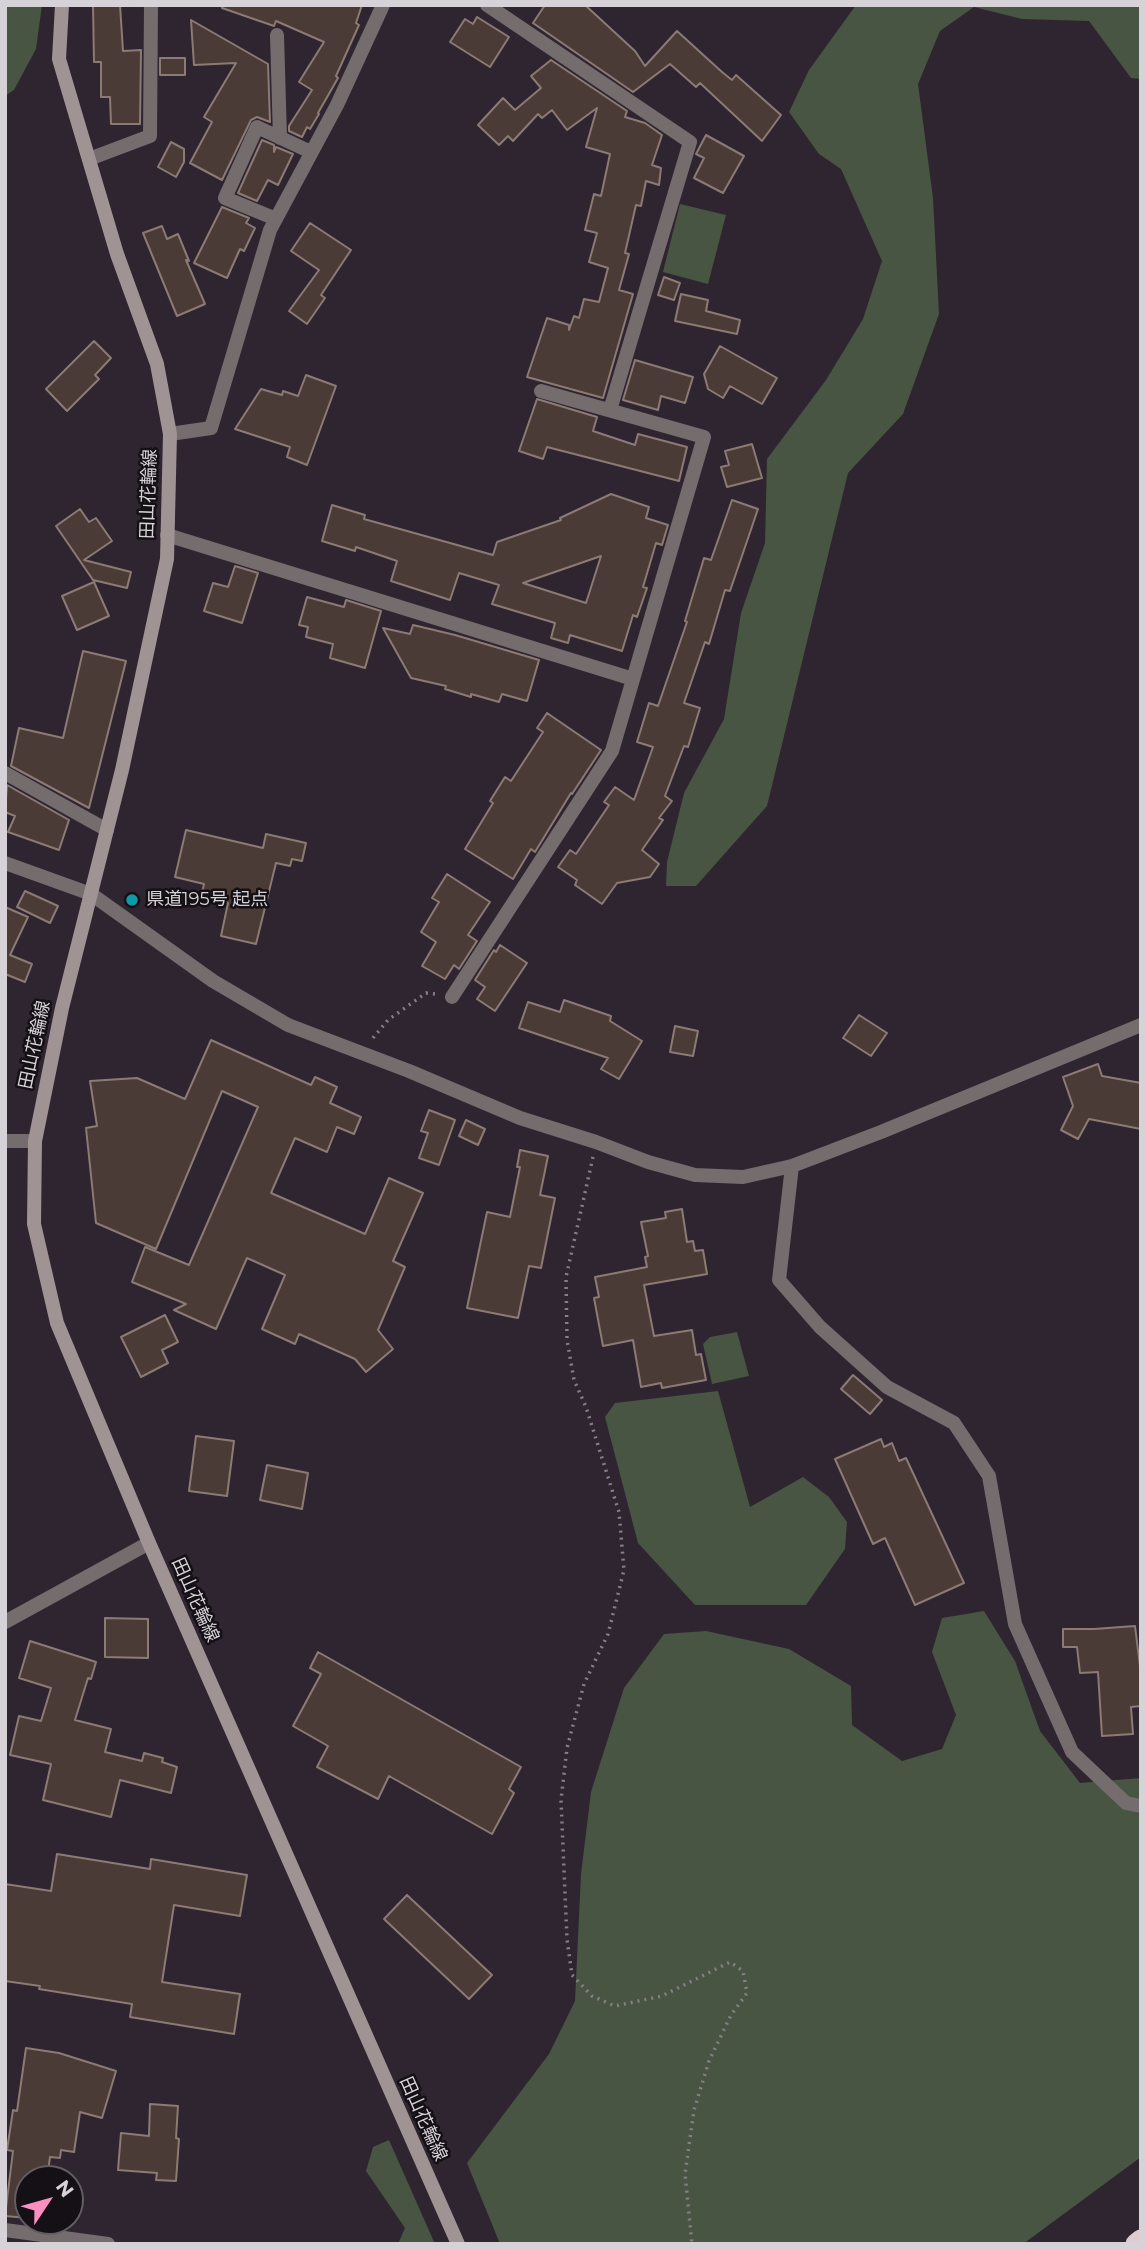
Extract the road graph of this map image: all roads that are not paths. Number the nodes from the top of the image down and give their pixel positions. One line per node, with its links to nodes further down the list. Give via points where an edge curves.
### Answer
1 (62, 5): 8 (main road, 田山花輪線, via 59,59)
2 (151, 5): 8 (street, via 150,136)
3 (383, 5): 7 (street)
4 (487, 5): 11 (street, via 690,142)
5 (277, 35): 6 (street)
6 (280, 138): 7 (street); 9 (street, via 257,127 225,198)
7 (312, 152): 9 (street)
8 (89, 159): 12 (main road, 田山花輪線, via 157,364)
9 (276, 219): 12 (street, via 211,428)
10 (541, 391): 11 (street)
11 (610, 410): 14 (street, via 704,437)
12 (170, 434): 13 (main road, 田山花輪線)
13 (167, 535): 14 (street); 16 (main road, 田山花輪線, via 164,572)
14 (633, 679): 19 (street, via 612,751)
15 (5, 772): 16 (street)
16 (107, 830): 18 (main road, 田山花輪線)
17 (5, 863): 18 (street)
18 (91, 894): 22 (main road, 田山花輪線); 23 (street, via 224,987 288,1025 520,1118 695,1175 743,1177)
19 (452, 997)
20 (1141, 1025): 23 (street)
21 (5, 1141): 22 (street)
22 (34, 1141): 24 (main road, 田山花輪線, via 34,1224 57,1323)
23 (792, 1166): 26 (street, via 779,1280 820,1327 887,1387 954,1423 989,1476 1015,1624 1072,1752 1126,1803)
24 (149, 1544): 25 (street); 30 (main road, 田山花輪線)
25 (5, 1622)
26 (1141, 1806)
27 (5, 2230): 29 (street)
28 (1141, 2240): 31 (highway)
29 (108, 2244)
30 (457, 2244)
31 (1136, 2244)

